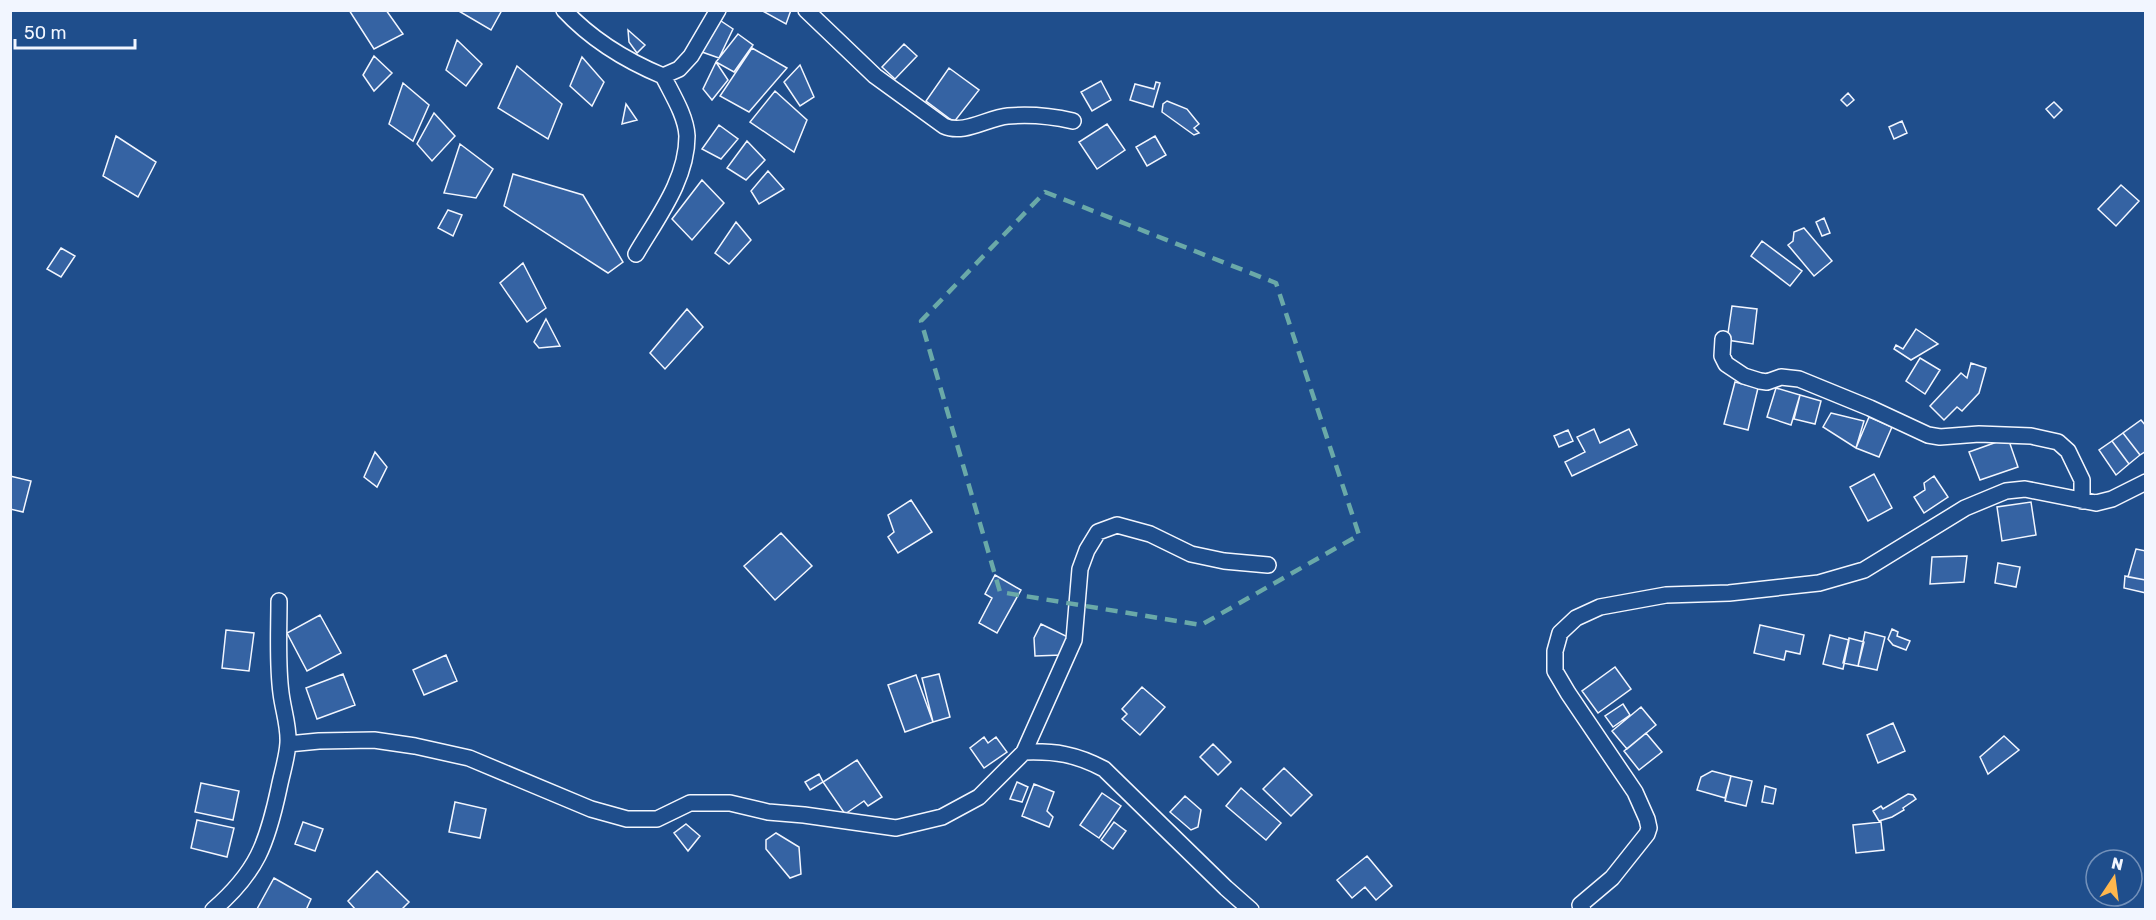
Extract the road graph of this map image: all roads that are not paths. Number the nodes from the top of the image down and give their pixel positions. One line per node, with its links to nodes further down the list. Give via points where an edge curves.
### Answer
1 (564, 10): 4 (street, via 587,32 628,60)
2 (718, 10): 4 (street, via 691,56 679,69)
3 (806, 10): 5 (street, via 875,76 953,130 1005,117 1043,115)
4 (663, 76): 6 (street, via 687,134 684,156 679,179)
5 (1073, 121)
6 (636, 254)
7 (1723, 339): 9 (street, via 1722,356 1726,364 1744,376 1760,381 1799,379 1928,435 2031,436 2058,442 2068,451 2082,480)
8 (2145, 482): 9 (street, via 2112,499)
9 (2082, 501): 14 (street, via 2025,489 2006,491 1965,508 1864,570 1819,583 1666,595 1600,608 1576,618 1560,633 1555,671 1635,792 1649,823 1647,834 1612,878)
10 (1268, 565): 13 (street, via 1191,554 1150,534 1117,525 1098,532 1080,569 1074,640)
11 (279, 601): 12 (street, via 280,693)
12 (288, 744): 13 (street, via 374,740 426,748 469,758 591,809 627,819 657,819 690,803 729,803 768,812 896,828 942,817 979,798); 15 (street, via 263,848 234,892)
13 (1024, 752): 16 (street, via 1050,751 1083,758 1104,769)
14 (1578, 908)
15 (213, 909)
16 (1251, 909)

